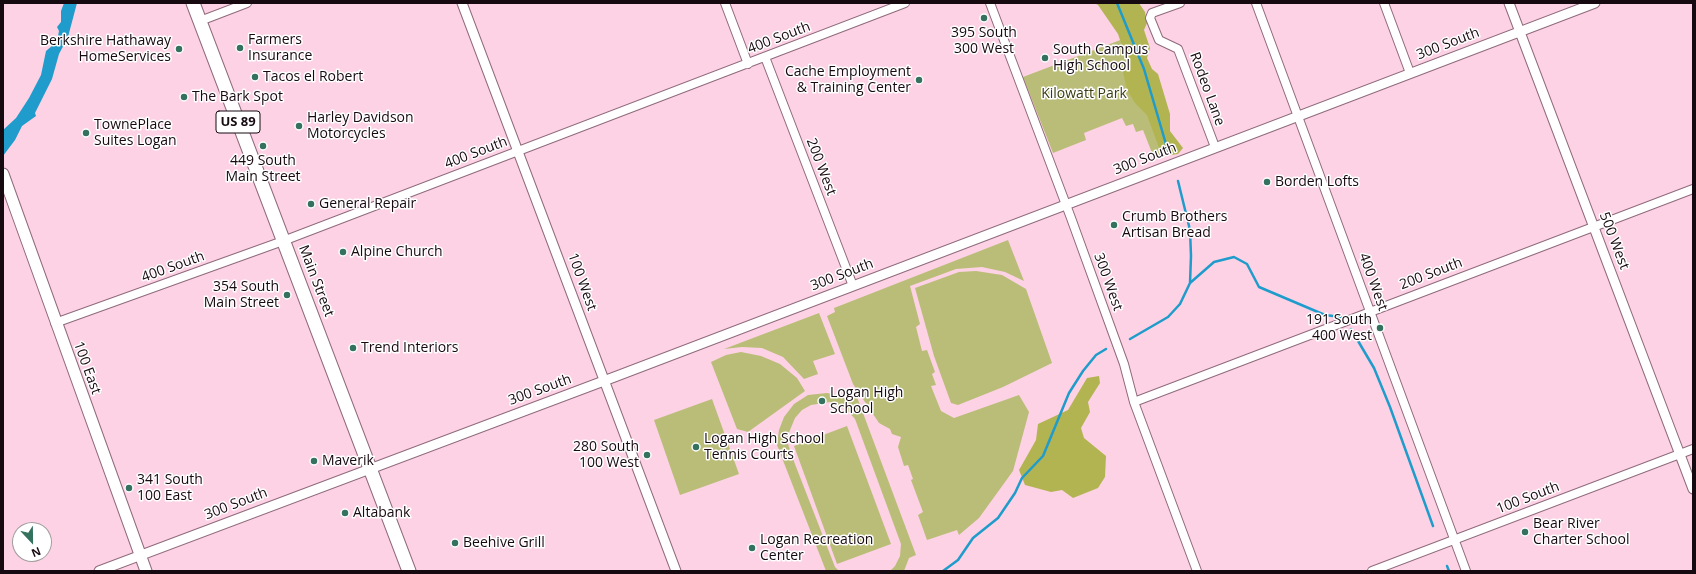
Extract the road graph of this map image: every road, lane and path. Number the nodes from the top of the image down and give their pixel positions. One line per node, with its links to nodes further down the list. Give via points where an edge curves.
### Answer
1 (193, 3): 12 (highway, Main Street / US 89)
2 (247, 3): 12 (street)
3 (462, 3): 19 (street, 100 West)
4 (725, 3): 15 (street)
5 (905, 3): 14 (street, 400 South)
6 (990, 3): 22 (street, 300 West)
7 (1180, 3): 18 (street, Rodeo Lane, via 1152,14 1150,18 1159,40 1178,49)
8 (1256, 3): 17 (street, 400 West)
9 (1384, 3): 16 (street)
10 (1509, 3): 13 (street, 500 West)
11 (1595, 3): 13 (street, 300 South)
12 (200, 21): 24 (highway, Main Street / US 89)
13 (1520, 31): 16 (street, 300 South); 23 (street, 500 West)
14 (765, 57): 15 (street, 400 South); 25 (street, 200 West)
15 (748, 64): 19 (street, 400 South)
16 (1410, 73): 17 (street, 300 South)
17 (1297, 116): 18 (street, 300 South); 26 (street, 400 West)
18 (1215, 147): 22 (street, 300 South)
19 (518, 152): 24 (street, 400 South); 28 (street, 100 West)
20 (3, 175): 27 (main road, 100 East)
21 (1693, 189): 23 (street, 200 South)
22 (1065, 204): 25 (street, 300 South); 29 (street, 300 West, via 1124,364)
23 (1594, 226): 26 (street, 200 South); 31 (street, 500 West)
24 (283, 241): 27 (street, 400 South); 32 (highway, Main Street / US 89)
25 (853, 286): 28 (street, 300 South)
26 (1370, 312): 29 (street, 200 South); 34 (street, 400 West)
27 (55, 323): 35 (main road, 100 East)
28 (604, 381): 32 (street, 300 South); 39 (street, 100 West)
29 (1134, 402): 40 (street, 300 West)
30 (1693, 449): 31 (street, 100 South)
31 (1680, 454): 33 (street, 500 West); 34 (street, 100 South)
32 (369, 468): 35 (street, 300 South); 38 (highway, Main Street / US 89)
33 (1693, 489)
34 (1454, 540): 41 (street, 100 South); 42 (street, 400 West)
35 (140, 555): 36 (street, 300 South); 37 (main road, 100 East)
36 (99, 571)
37 (146, 571)
38 (409, 571)
39 (676, 571)
40 (1197, 571)
41 (1372, 571)
42 (1466, 571)

